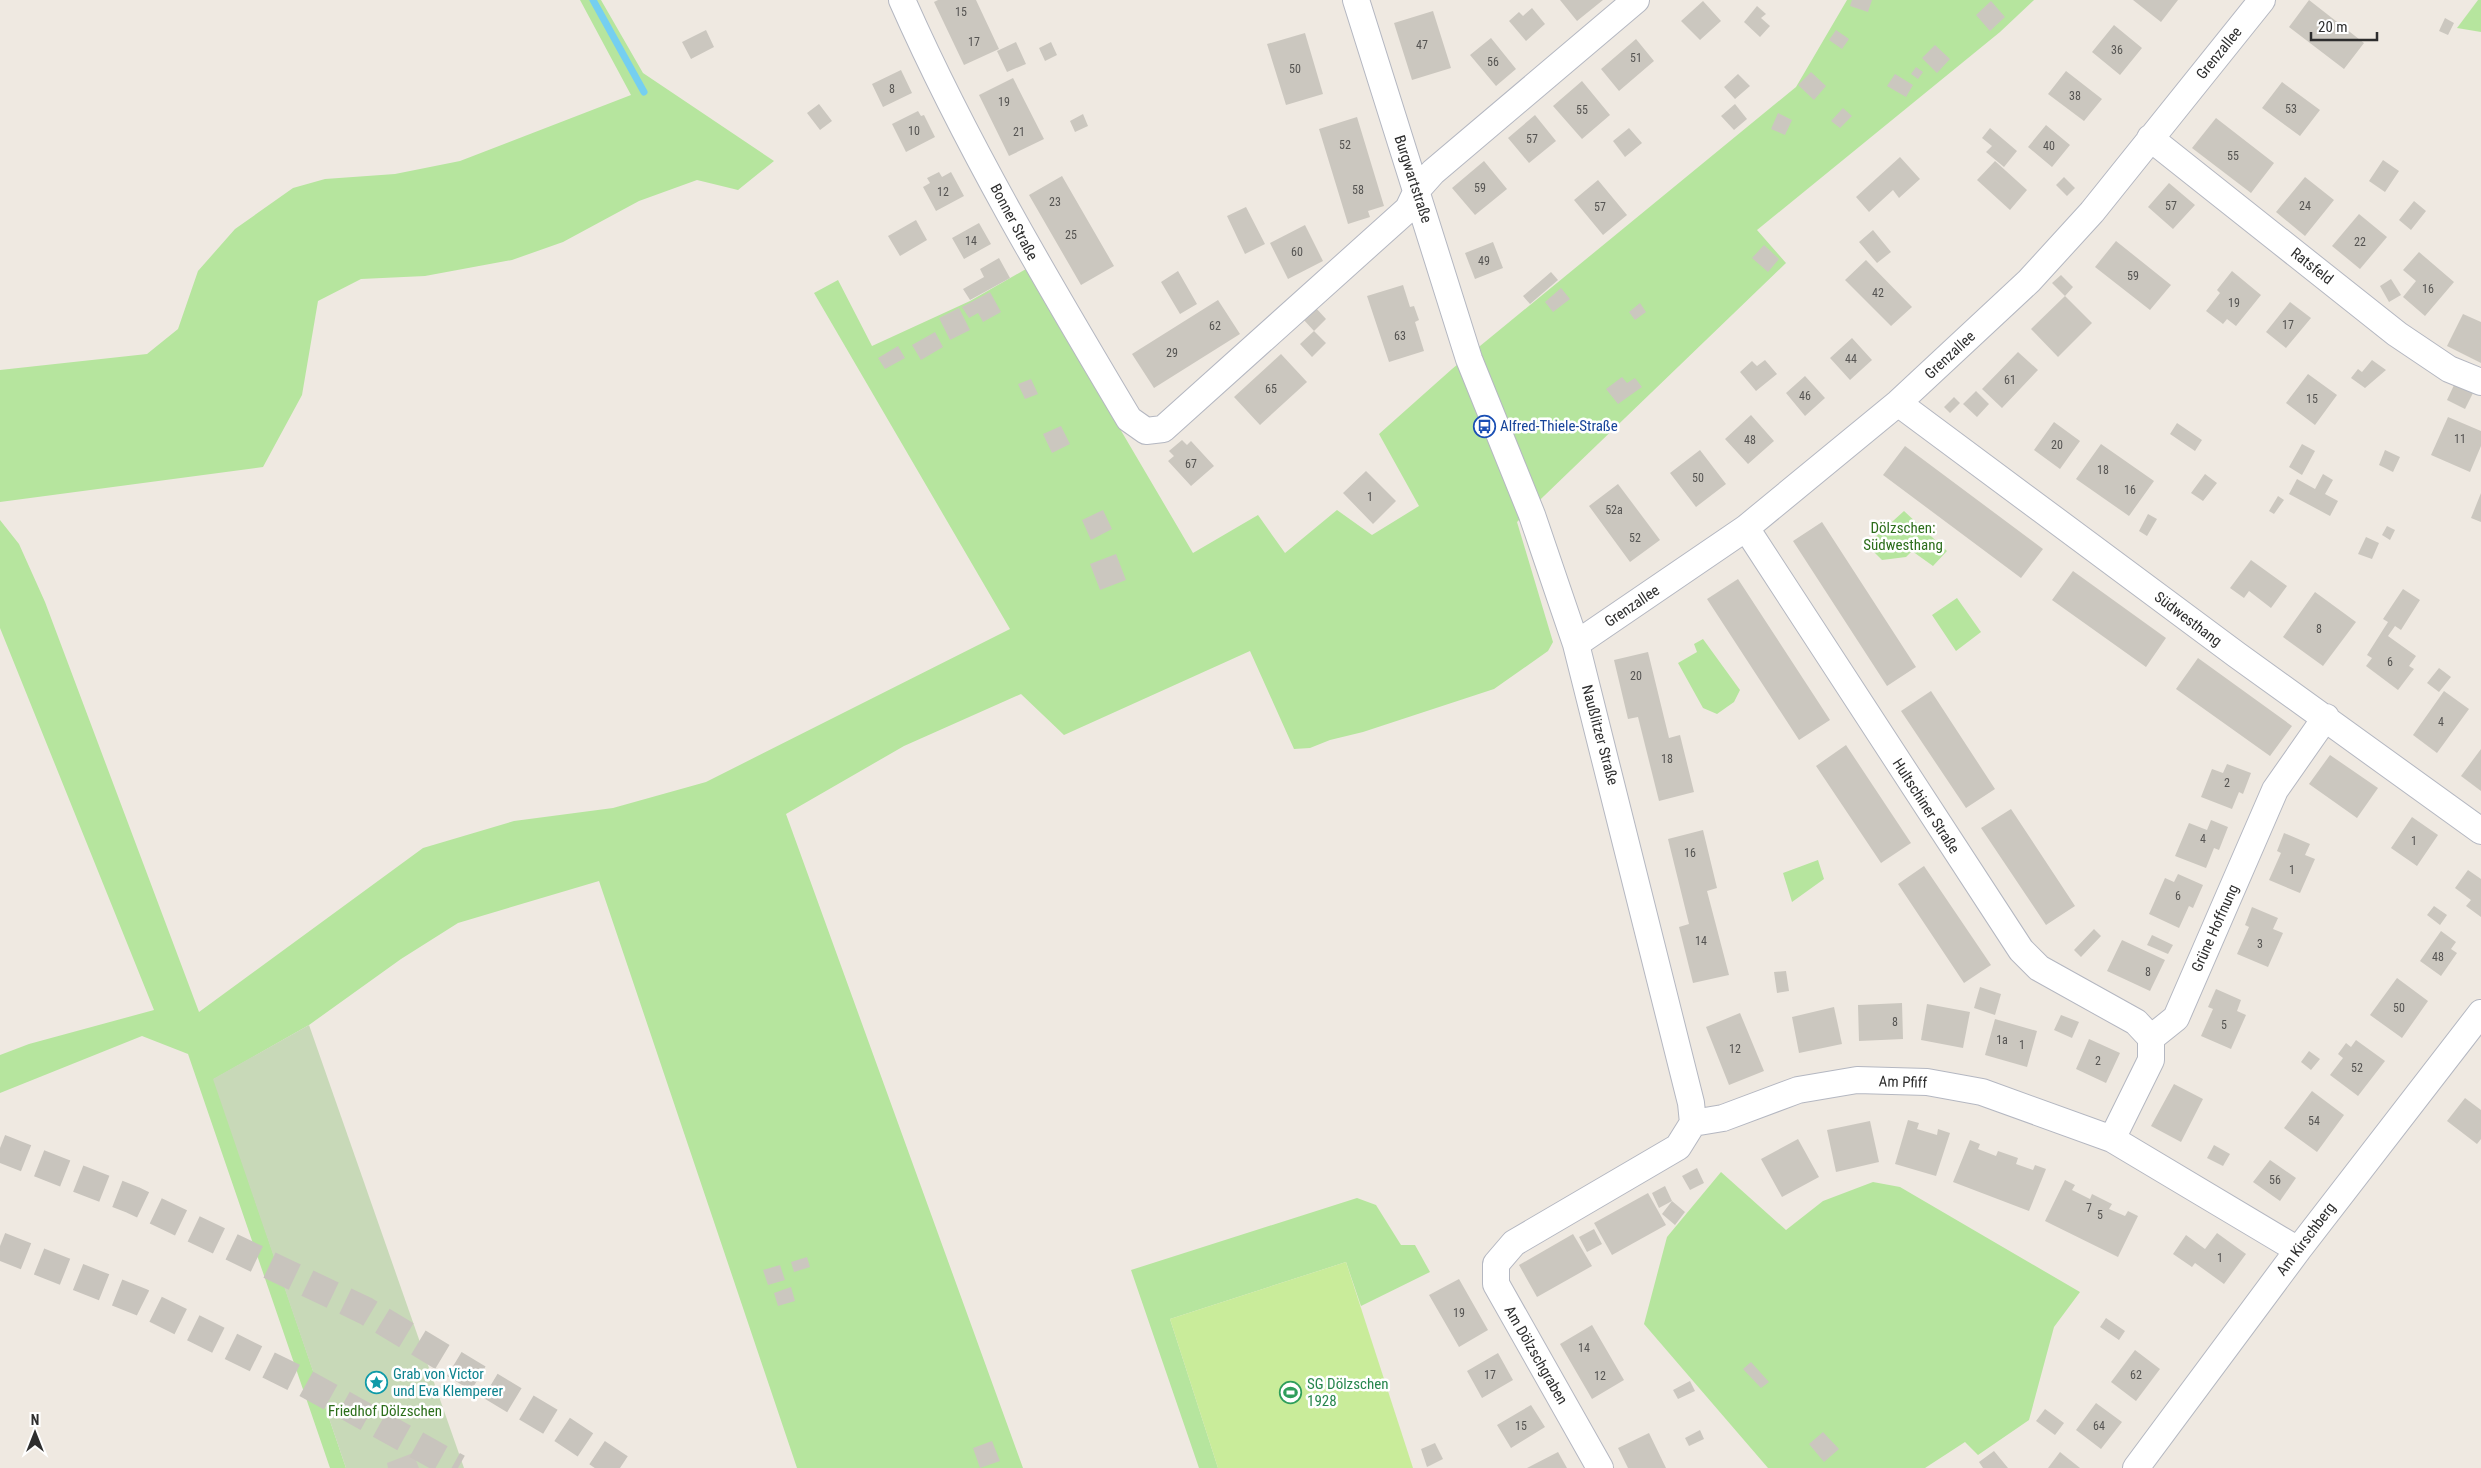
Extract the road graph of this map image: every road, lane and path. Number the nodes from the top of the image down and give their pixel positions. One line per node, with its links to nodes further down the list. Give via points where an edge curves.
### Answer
1 (902, 0): 6 (street, Bonner Straße, via 922,47 1029,252 1129,419 1146,431 1163,429 1408,209)
2 (1356, 0): 6 (street, Burgwartstraße)
3 (1636, 0): 6 (street, via 1433,172)
4 (2262, 0): 5 (street, Grenzallee)
5 (2150, 138): 8 (street, Ratsfeld, via 2397,334 2449,369); 9 (street, Grenzallee, via 2092,212 2029,281)
6 (1417, 190): 7 (street, Burgwartstraße)
7 (1469, 359): 11 (street, Naußlitzer Straße, via 1532,515)
8 (2481, 382)
9 (1898, 403): 10 (street, Grenzallee); 12 (street, Südwesthang, via 2237,655)
10 (1746, 528): 11 (street, Grenzallee); 15 (street, Hultschiner Straße, via 2016,944 2040,968 2136,1022)
11 (1576, 644): 16 (street, Naußlitzer Straße, via 1691,1103)
12 (2326, 717): 13 (street, Südwesthang); 15 (street, Grüne Hoffnung, via 2275,790 2176,1018)
13 (2481, 831)
14 (2481, 1013): 18 (street, Am Kirschberg)
15 (2151, 1038): 17 (street, via 2151,1060)
16 (1693, 1123): 17 (street, Am Pfiff, via 1723,1118 1798,1090 1857,1080 1927,1082 1982,1092); 19 (street, Am Dölzschgraben, via 1678,1147 1514,1243 1496,1264 1496,1284)
17 (2112, 1139): 18 (street, Am Pfiff)
18 (2298, 1250): 20 (street, Am Kirschberg)
19 (1600, 1468)
20 (2136, 1468)

